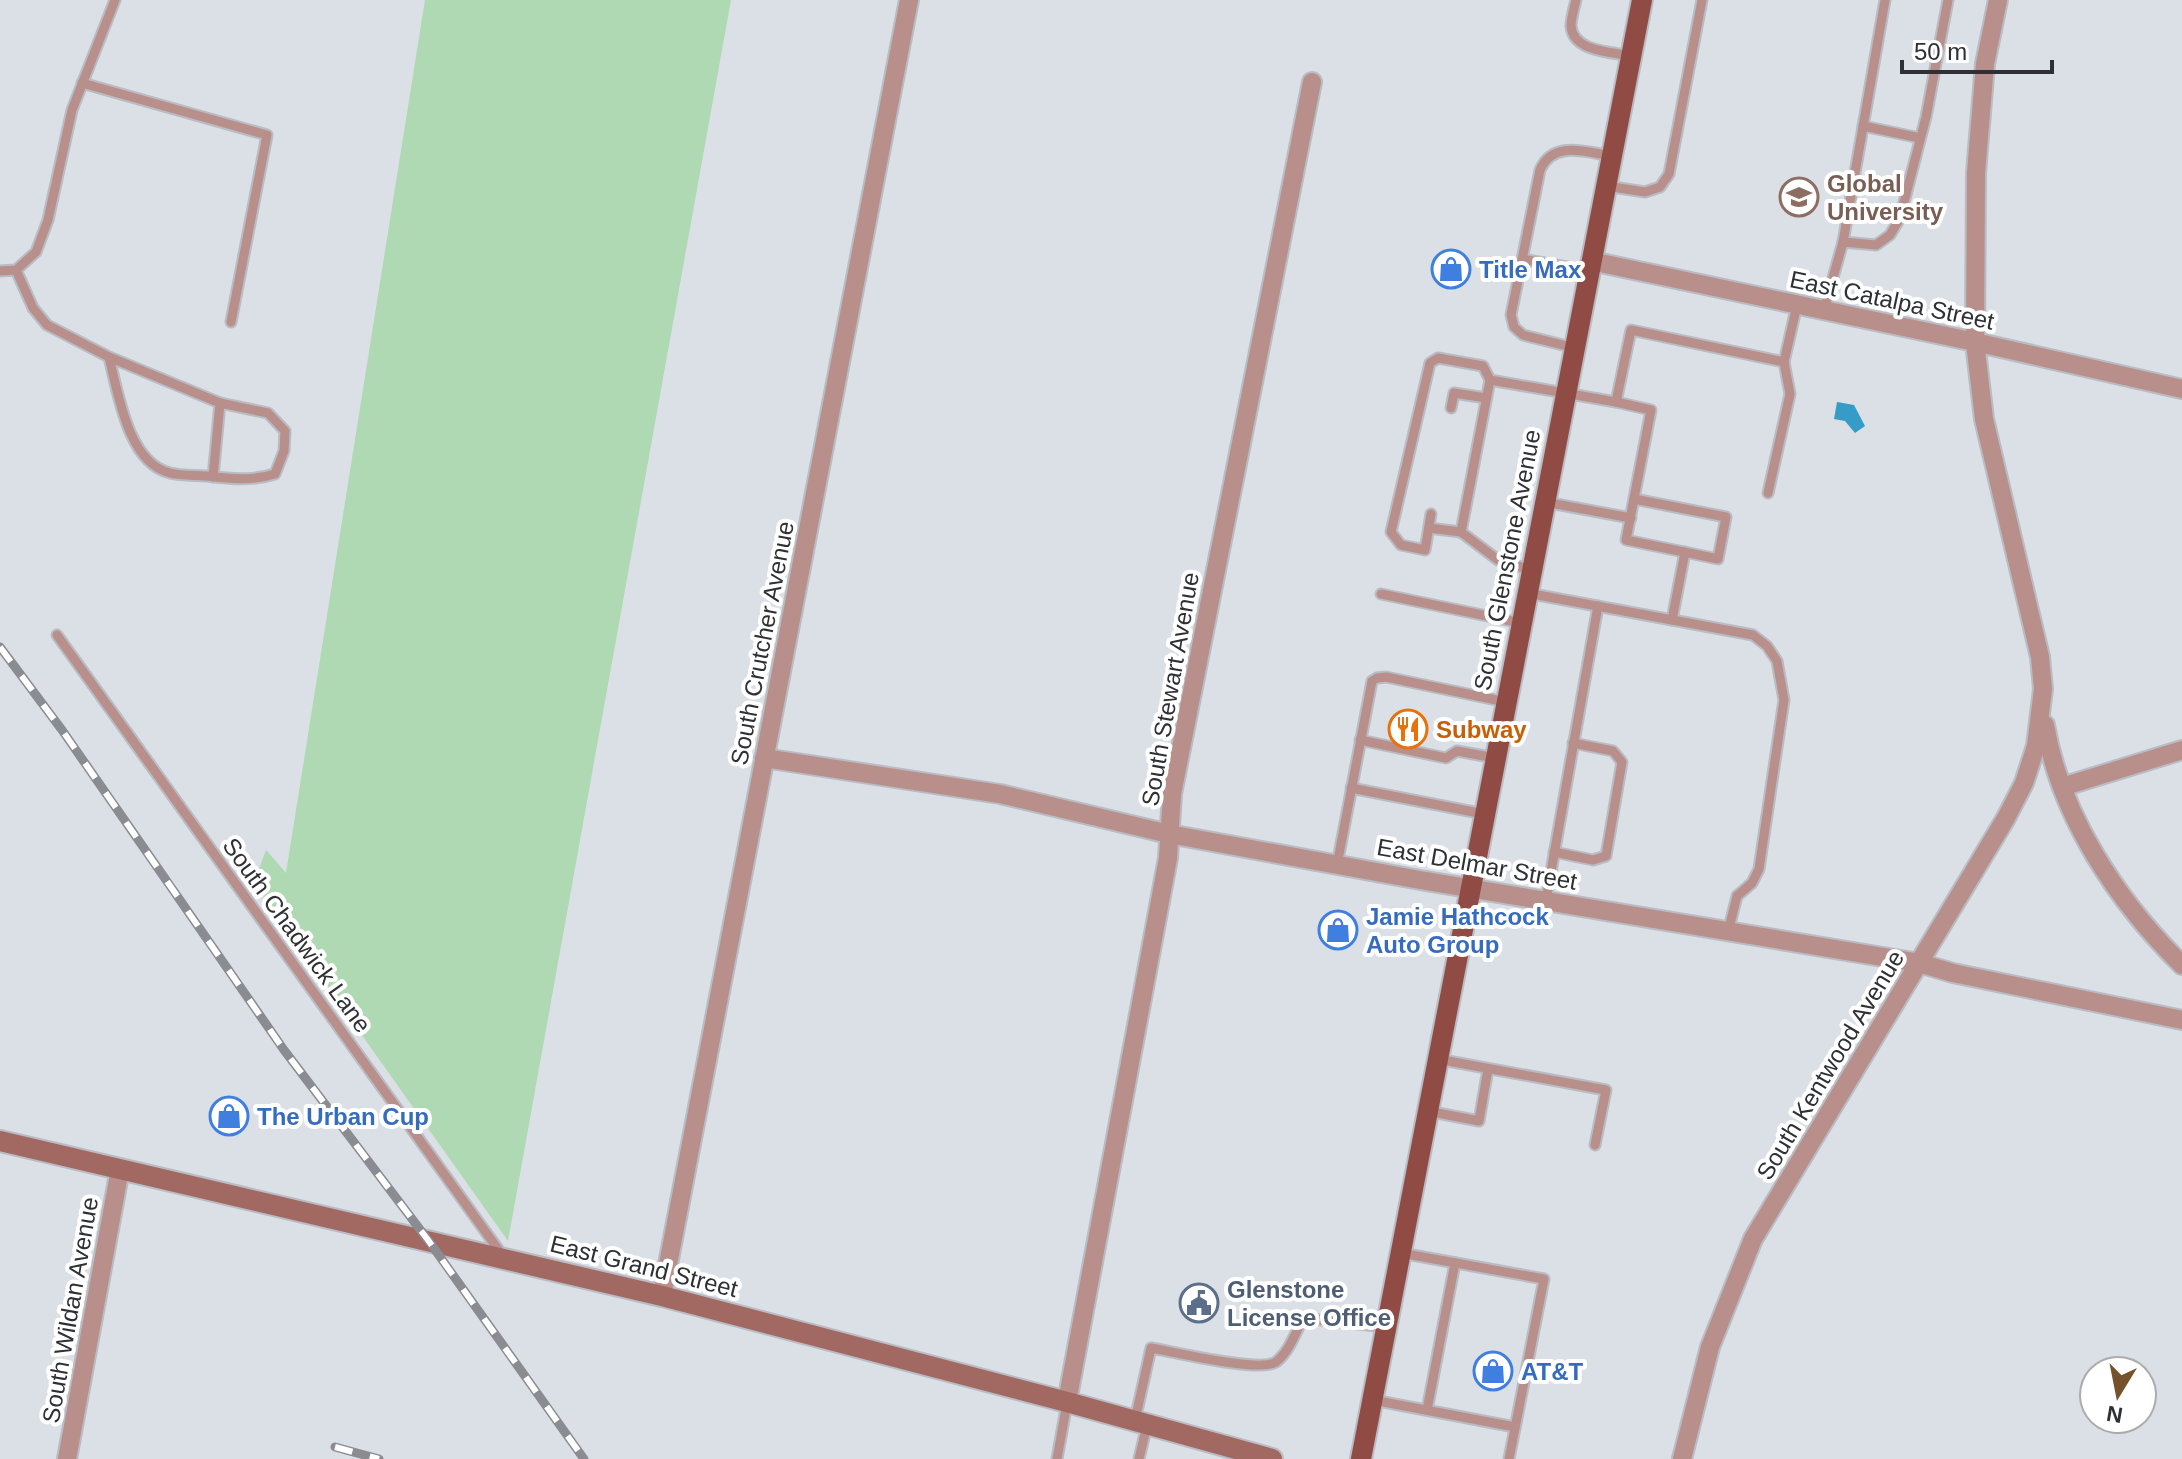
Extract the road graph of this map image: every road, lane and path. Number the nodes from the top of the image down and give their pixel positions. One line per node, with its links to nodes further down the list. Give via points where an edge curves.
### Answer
1 (115, 0): 11 (lane)
2 (909, 0): 56 (street, South Crutcher Avenue)
3 (1576, 0): 9 (lane, via 1571,25 1581,43)
4 (1642, 0): 9 (main road, South Glenstone Avenue)
5 (1702, 0): 15 (lane, via 1669,174 1660,187 1645,192)
6 (1885, 0): 12 (lane)
7 (1948, 0): 13 (lane)
8 (1998, 0): 24 (street, South Kentwood Avenue, via 1985,64 1977,159)
9 (1631, 56): 14 (main road, South Glenstone Avenue)
10 (1312, 82): 61 (street, South Stewart Avenue, via 1172,794)
11 (82, 83): 19 (lane, via 48,220 36,252); 23 (lane, via 267,135)
12 (1863, 126): 13 (lane); 16 (lane)
13 (1920, 138): 16 (lane, via 1900,218 1890,235 1876,245)
14 (1612, 156): 15 (main road, South Glenstone Avenue); 17 (lane, via 1572,150 1545,159)
15 (1606, 186): 18 (main road, South Glenstone Avenue)
16 (1843, 242): 22 (lane)
17 (1522, 259): 18 (lane); 25 (lane, via 1511,315 1514,327 1534,340)
18 (1590, 266): 21 (street, East Catalpa Street); 25 (main road, South Glenstone Avenue)
19 (16, 270): 20 (lane); 26 (lane, via 47,325)
20 (0, 271)
21 (1797, 305): 22 (street, East Catalpa Street); 27 (lane)
22 (1824, 310): 24 (street, East Catalpa Street)
23 (231, 322)
24 (1975, 342): 29 (street, East Catalpa Street); 52 (street, South Kentwood Avenue, via 1984,419 2040,657)
25 (1575, 348): 30 (main road, South Glenstone Avenue)
26 (109, 357): 33 (lane); 35 (lane, via 139,451 168,473)
27 (1784, 362): 32 (lane, via 1631,330); 36 (lane, via 1790,394)
28 (1490, 380): 30 (lane); 31 (lane); 41 (lane, via 1483,366 1438,358 1430,363 1391,532 1401,545 1425,550)
29 (2182, 389)
30 (1566, 394): 32 (lane); 38 (main road, South Glenstone Avenue)
31 (1486, 398): 34 (lane, via 1454,393); 42 (lane)
32 (1616, 402): 37 (lane, via 1651,410)
33 (220, 403): 35 (lane); 35 (lane, via 268,413 285,431 284,451 275,474 254,480)
34 (1451, 408)
35 (213, 477)
36 (1768, 493)
37 (1634, 499): 40 (lane); 43 (lane, via 1726,517 1718,559)
38 (1545, 502): 40 (lane); 44 (main road, South Glenstone Avenue)
39 (1431, 514): 41 (lane)
40 (1631, 518): 43 (lane, via 1626,540)
41 (1429, 528): 42 (lane)
42 (1461, 532): 44 (lane, via 1498,560)
43 (1685, 552): 48 (lane)
44 (1531, 570): 45 (main road, South Glenstone Avenue)
45 (1527, 593): 47 (lane); 49 (main road, South Glenstone Avenue)
46 (1381, 594): 49 (lane)
47 (1598, 606): 48 (lane); 54 (lane)
48 (1672, 620): 66 (lane, via 1753,635 1777,661 1784,700 1759,869 1737,896)
49 (1521, 623): 51 (main road, South Glenstone Avenue)
50 (57, 635): 77 (lane, South Chadwick Lane)
51 (1506, 702): 53 (lane, via 1377,678 1369,689); 57 (main road, South Glenstone Avenue)
52 (2042, 706): 58 (street, South Kentwood Avenue); 67 (street, South Kentwood Avenue, via 2036,746 2015,801)
53 (1360, 740): 57 (lane, via 1446,758 1457,751); 59 (lane)
54 (1573, 743): 62 (lane); 62 (lane, via 1613,751 1622,762 1606,856 1593,860)
55 (2182, 750): 58 (street)
56 (764, 758): 61 (street, East Delmar Street, via 1000,794); 79 (street, South Crutcher Avenue)
57 (1495, 758): 60 (main road, South Glenstone Avenue)
58 (2062, 787): 68 (street, via 2109,876)
59 (1351, 788): 60 (lane); 63 (lane)
60 (1484, 814): 64 (main road, South Glenstone Avenue)
61 (1169, 834): 63 (street, East Delmar Street); 82 (street, South Stewart Avenue)
62 (1554, 852): 65 (lane)
63 (1337, 865): 64 (street, East Delmar Street)
64 (1470, 887): 65 (street, East Delmar Street); 70 (main road, South Glenstone Avenue)
65 (1546, 900): 66 (street, East Delmar Street)
66 (1728, 932): 67 (street, East Delmar Street)
67 (1919, 963): 69 (street, East Delmar Street); 93 (street, South Kentwood Avenue, via 1753,1239 1710,1347)
68 (2182, 965)
69 (2182, 1020)
70 (1437, 1059): 71 (lane); 72 (main road, South Glenstone Avenue)
71 (1488, 1069): 72 (lane, via 1479,1121); 74 (lane, via 1606,1090)
72 (1427, 1111): 76 (main road, South Glenstone Avenue)
73 (0, 1141): 75 (main road, East Grand Street)
74 (1595, 1145)
75 (120, 1169): 77 (main road, East Grand Street); 87 (street, South Wildan Avenue)
76 (1400, 1253): 78 (lane); 80 (main road, South Glenstone Avenue)
77 (505, 1258): 79 (main road, East Grand Street)
78 (1455, 1263): 83 (lane); 85 (lane, via 1544,1279)
79 (662, 1296): 82 (main road, East Grand Street)
80 (1386, 1327): 81 (main road, South Glenstone Avenue); 84 (lane, via 1303,1318 1275,1363 1257,1367 1151,1348)
81 (1372, 1399): 83 (lane); 91 (main road, South Glenstone Avenue)
82 (1067, 1402): 84 (main road, East Grand Street); 88 (lane)
83 (1427, 1410): 85 (lane)
84 (1141, 1423): 86 (main road, East Grand Street); 89 (lane)
85 (1515, 1427): 92 (lane)
86 (1211, 1451): 90 (main road, East Grand Street)
87 (67, 1459)
88 (1057, 1459)
89 (1139, 1459)
90 (1272, 1459)
91 (1361, 1459)
92 (1509, 1459)
93 (1682, 1459)

